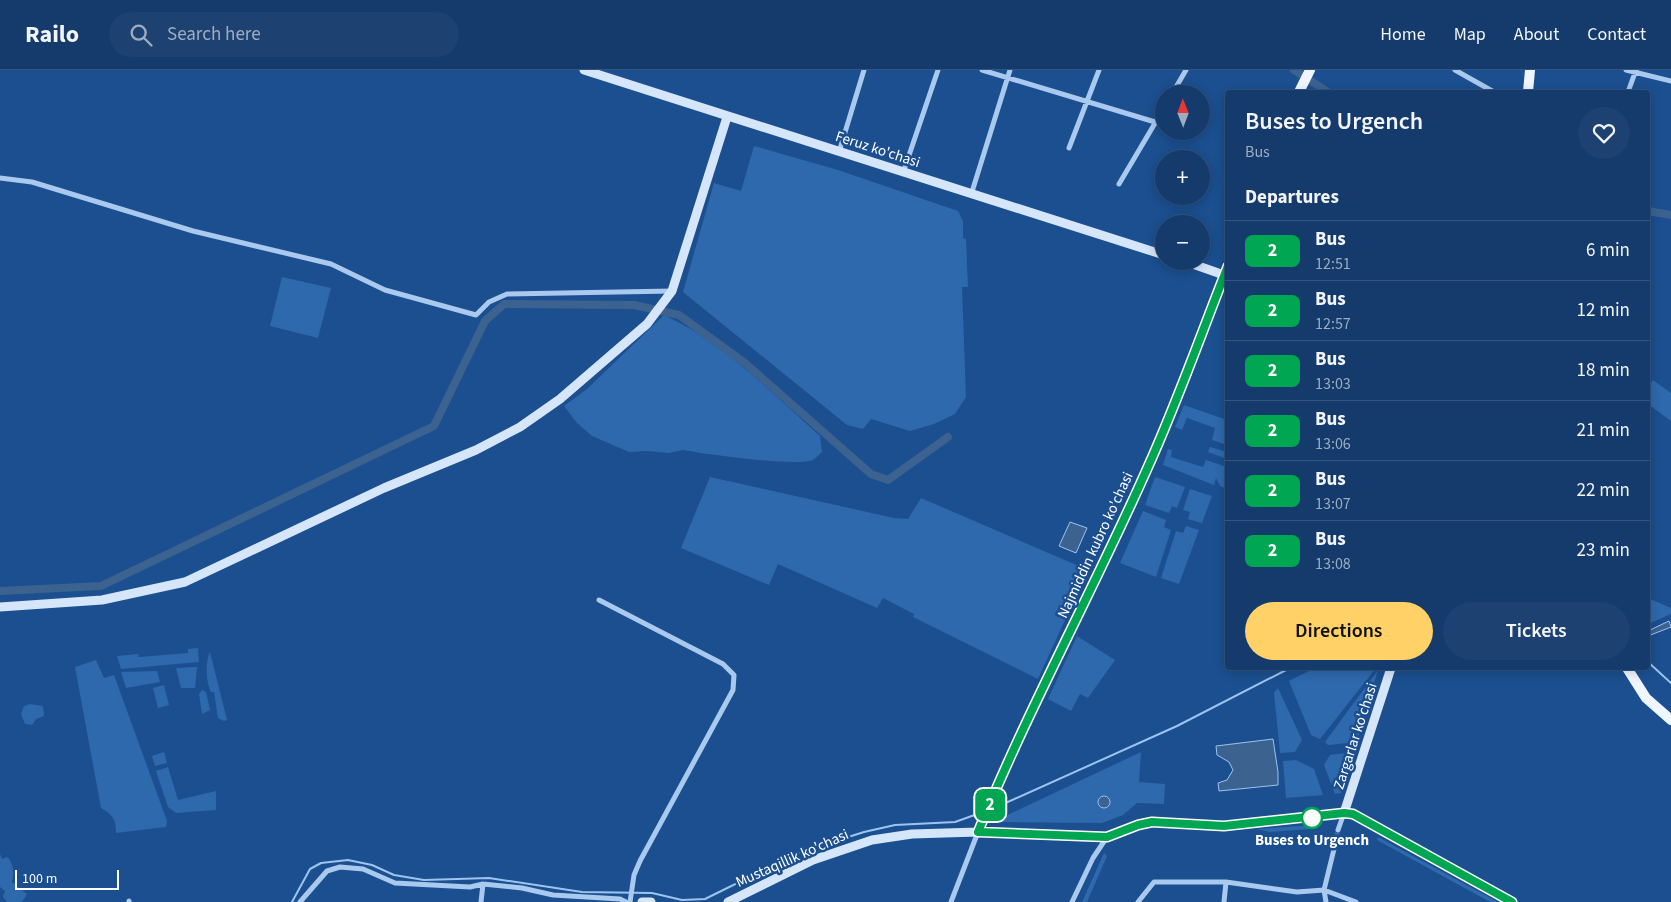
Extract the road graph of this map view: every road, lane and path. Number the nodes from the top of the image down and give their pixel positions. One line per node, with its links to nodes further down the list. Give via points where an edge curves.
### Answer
1 (584, 70): 21 (main road, Feruz ko'chasi)
2 (864, 70): 25 (street)
3 (938, 70): 26 (street)
4 (982, 70): 13 (street)
5 (1010, 70): 13 (street)
6 (1099, 70): 20 (street)
7 (1186, 70): 15 (street)
8 (1310, 70): 16 (main road)
9 (1455, 70): 17 (street)
10 (1530, 70): 18 (main road)
11 (1626, 70): 12 (street)
12 (1636, 71): 14 (street); 19 (street)
13 (1008, 78): 20 (street); 29 (street)
14 (1671, 81)
15 (1177, 85)
16 (1301, 88)
17 (1490, 90)
18 (1528, 90)
19 (1629, 90)
20 (1087, 100): 22 (street); 24 (street)
21 (727, 117): 25 (main road, Feruz ko'chasi); 34 (main road)
22 (1155, 122)
23 (1155, 124): 28 (street)
24 (1069, 148)
25 (838, 153): 26 (main road, Feruz ko'chasi)
26 (903, 173): 29 (main road, Feruz ko'chasi)
27 (0, 178): 34 (street, via 32,182 193,231 331,264 385,290 476,315 489,302 507,294)
28 (1120, 184)
29 (971, 195): 30 (main road, Feruz ko'chasi)
30 (1155, 252)
31 (1210, 268): 32 (main road)
32 (1225, 272)
33 (1225, 275): 42 (main road, Najmiddin kubro ko'chasi, via 1148,469)
34 (672, 292): 36 (main road, via 648,323 560,399 520,427 476,450 384,488 185,582 102,600)
35 (599, 600): 48 (street, via 723,664 734,675 733,690 640,861)
36 (0, 607)
37 (1390, 670): 40 (main road, Zargarlar ko'chasi)
38 (1628, 670): 39 (main road, via 1646,698)
39 (1671, 720)
40 (1344, 813): 41 (street); 43 (main road, Mustaqillik ko'chasi, via 1224,826 1152,822); 60 (street, via 1353,814)
41 (1338, 830)
42 (978, 832): 43 (main road, Mustaqillik ko'chasi); 53 (main road, Mustaqillik ko'chasi, via 912,834 872,840 813,860); 54 (street)
43 (1107, 837): 55 (street, via 1092,858)
44 (1335, 845): 47 (street)
45 (1226, 882): 47 (street, via 1297,892); 56 (street, via 1154,882); 57 (street)
46 (484, 884): 48 (street, via 553,895); 49 (street, via 470,887 395,883 363,869 340,867 327,871); 50 (street)
47 (1324, 890): 58 (street); 59 (street)
48 (629, 901)
49 (300, 902)
50 (481, 902)
51 (642, 902): 52 (main road)
52 (651, 902)
53 (728, 902)
54 (951, 902)
55 (1072, 902)
56 (1138, 902)
57 (1224, 902)
58 (1326, 902)
59 (1356, 902)
60 (1512, 902)

